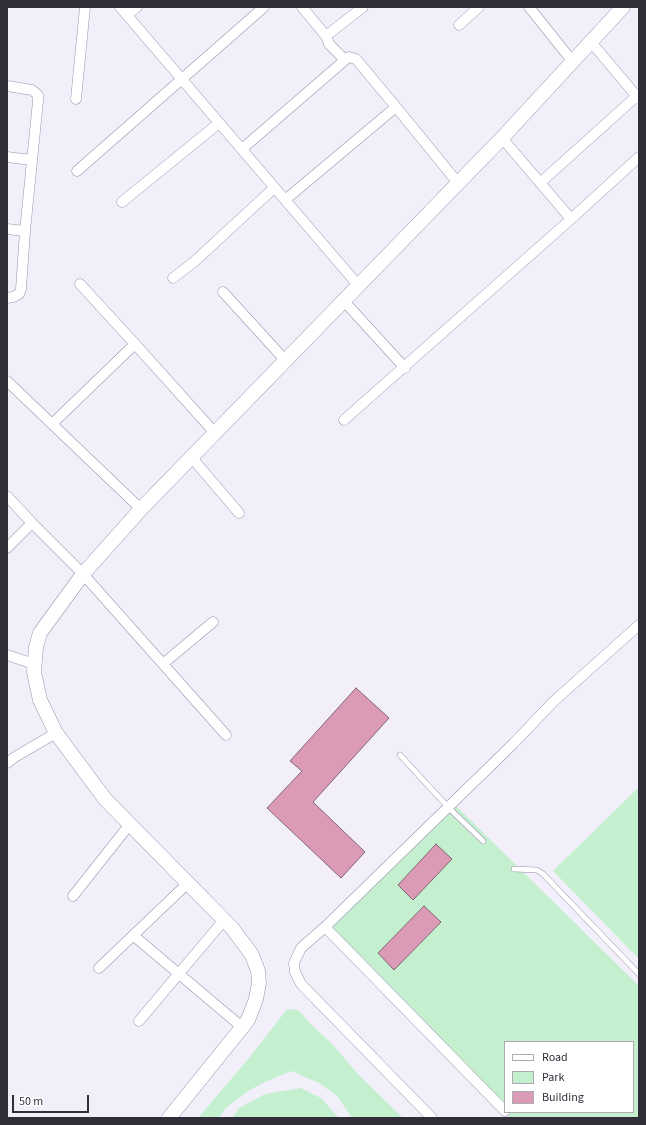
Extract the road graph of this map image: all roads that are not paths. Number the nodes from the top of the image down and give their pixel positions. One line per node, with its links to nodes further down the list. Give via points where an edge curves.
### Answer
1 (86, 7): 19 (street)
2 (120, 7): 10 (street)
3 (137, 7): 10 (street)
4 (264, 7): 16 (street)
5 (302, 7): 12 (street)
6 (363, 7): 12 (street)
7 (479, 7): 11 (street)
8 (529, 7): 15 (street)
9 (623, 7): 13 (street)
10 (127, 15): 16 (street)
11 (459, 25)
12 (326, 36): 14 (street, via 329,44)
13 (591, 42): 15 (street); 18 (street)
14 (345, 60): 20 (street, via 349,57 356,59); 23 (street)
15 (573, 62): 22 (street)
16 (181, 79): 21 (street); 27 (street)
17 (7, 86): 26 (street, via 32,90 38,95)
18 (638, 96): 29 (street)
19 (76, 99)
20 (396, 107): 28 (street); 31 (street)
21 (219, 123): 23 (street); 32 (street)
22 (502, 138): 28 (street); 29 (street)
23 (242, 149): 30 (street)
24 (7, 157): 26 (street)
25 (639, 157): 33 (street)
26 (32, 160): 35 (street)
27 (77, 171)
28 (458, 183): 38 (street)
29 (540, 183): 33 (street)
30 (274, 188): 31 (street); 36 (street)
31 (285, 200): 38 (street)
32 (122, 202)
33 (571, 220): 44 (street)
34 (7, 229): 35 (street)
35 (25, 231): 40 (street, via 21,289 19,294)
36 (173, 278)
37 (80, 284): 42 (street)
38 (358, 285): 41 (street)
39 (223, 292): 43 (street)
40 (7, 298)
41 (343, 300): 43 (street); 44 (street)
42 (135, 344): 47 (street); 48 (street)
43 (285, 360): 48 (street)
44 (404, 368): 46 (street)
45 (7, 382): 47 (street)
46 (344, 420)
47 (52, 424): 51 (street)
48 (215, 433): 49 (street)
49 (192, 458): 51 (street); 52 (street)
50 (7, 496): 53 (street)
51 (141, 509): 55 (street)
52 (239, 513)
53 (32, 523): 54 (street); 55 (street)
54 (7, 548)
55 (83, 574): 59 (street); 60 (street, via 40,633)
56 (213, 622): 59 (street)
57 (639, 625): 65 (street, via 553,702)
58 (7, 655): 60 (street)
59 (164, 663): 62 (street)
60 (34, 664): 61 (street, via 40,700)
61 (56, 734): 64 (street); 66 (street, via 105,799)
62 (226, 735)
63 (400, 755): 65 (lane)
64 (7, 763)
65 (448, 808): 67 (lane); 72 (street)
66 (130, 824): 69 (street); 70 (street)
67 (483, 841)
68 (514, 869): 76 (lane, via 537,870 543,874)
69 (188, 883): 71 (street); 73 (street)
70 (73, 896)
71 (224, 920): 75 (street); 78 (street, via 252,955 258,971 256,999 248,1020)
72 (325, 926): 79 (street); 81 (street, via 301,948 294,963 301,984)
73 (134, 936): 74 (street); 75 (street)
74 (99, 968)
75 (178, 973): 77 (street); 78 (street)
76 (639, 974)
77 (138, 1021)
78 (242, 1027): 80 (street)
79 (504, 1111)
80 (169, 1118)
81 (432, 1118)

